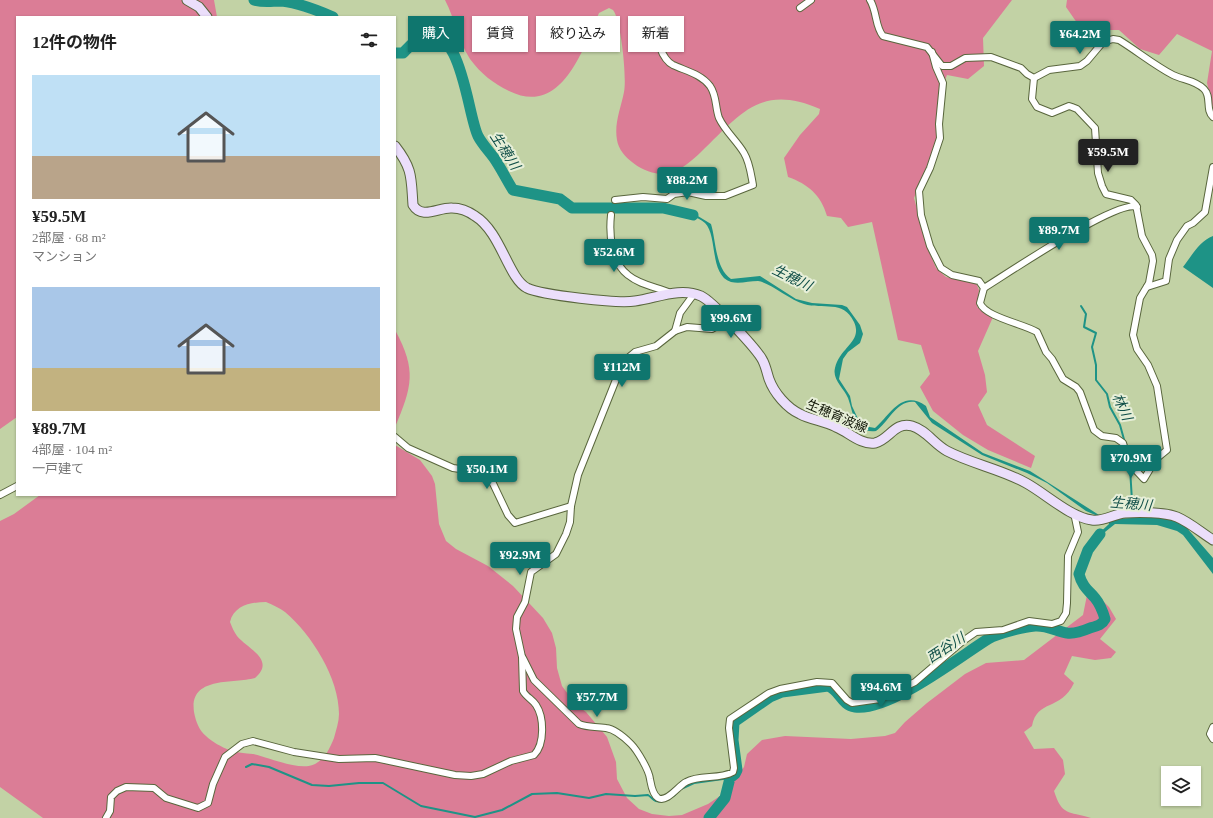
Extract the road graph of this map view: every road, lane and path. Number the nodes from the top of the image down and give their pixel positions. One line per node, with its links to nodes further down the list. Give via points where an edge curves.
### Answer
1 (187, 0): 5 (main road)
2 (811, 0): 4 (street)
3 (870, 0): 7 (street, via 883,36 923,45)
4 (800, 8)
5 (207, 16)
6 (663, 52): 12 (street, via 671,64 694,73 713,92 720,119 746,157 753,185 725,196 706,196 688,192 674,194 667,199 643,197)
7 (932, 52): 8 (street, via 942,66 952,66 965,58 991,57 1021,68); 16 (street, via 943,83 940,138 919,191 921,215 930,246 941,268 952,275 979,281)
8 (1034, 78): 9 (street, via 1049,70 1080,66 1103,42 1119,40 1173,75 1197,83 1208,96 1209,112); 13 (street, via 1032,99 1037,107 1052,113 1071,106 1094,126 1098,173 1105,193 1131,200)
9 (1213, 117)
10 (396, 147): 17 (main road, 生穂育波線, via 410,170 415,209 427,213 452,208 478,217 496,238 517,279 527,288 559,295 620,302 634,302)
11 (1213, 167): 15 (street, via 1205,212 1187,226 1177,240 1169,259 1166,281)
12 (615, 200)
13 (1137, 207): 15 (street, via 1142,236 1153,261); 16 (street, via 1126,206 1092,222)
14 (611, 215): 17 (street, via 610,237 622,268 637,280)
15 (1147, 287): 16 (street, via 1140,298 1133,340 1157,386 1167,450 1156,460 1144,480 1130,465 1123,443 1116,438 1102,436 1093,428 1080,392 1063,379 1046,352 1039,333 983,308 980,303)
16 (984, 288)
17 (672, 294): 18 (main road, 生穂育波線)
18 (694, 294): 19 (main road, 生穂育波線, via 711,302); 20 (street, via 680,313)
19 (728, 320): 20 (street, via 712,329 687,327); 25 (main road, 生穂育波線, via 760,356 777,395 797,413 838,427 858,440 869,443 882,440 903,425 912,426 946,450 1025,483)
20 (675, 331): 24 (street, via 656,346 637,351 623,362 578,475)
21 (396, 438): 24 (street, via 408,448 453,468 488,473 508,515 515,523)
22 (16, 487): 23 (street)
23 (0, 495)
24 (571, 506): 27 (street, via 570,522 556,554 534,569 529,577 525,602 516,623)
25 (1074, 513): 26 (main road, 生穂育波線, via 1091,520 1140,513 1176,516); 27 (street, via 1078,532 1068,556 1066,613 1061,621 1052,624 1038,621 1023,622 1003,630 976,632 915,682 880,699 852,703 835,685 827,682 770,693 730,720 733,772 688,781 667,797 656,796 642,759 632,744 609,728 587,728 579,724 535,682)
26 (1213, 540)
27 (522, 657): 30 (street, via 523,691 537,706 541,724 540,746 534,756 529,758 471,776 375,758 339,759 294,752 253,741 242,744 225,757 208,802 198,808 166,798 154,788 126,787 112,797)
28 (1213, 727): 29 (street, via 1210,734)
29 (1213, 739)
30 (106, 818)

